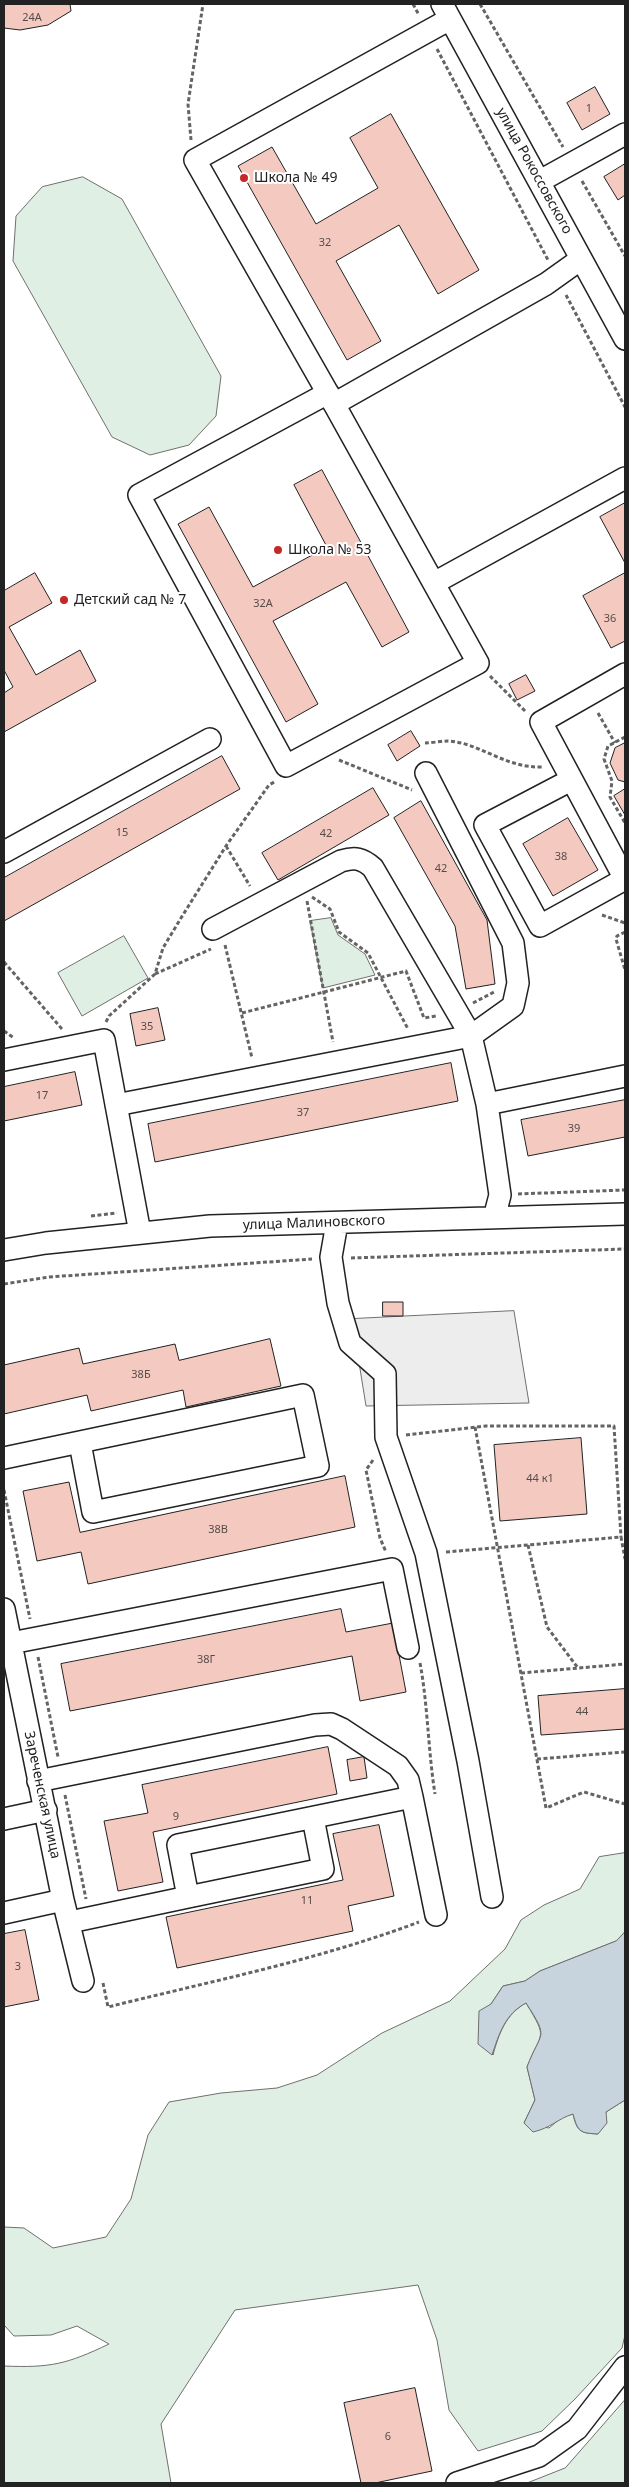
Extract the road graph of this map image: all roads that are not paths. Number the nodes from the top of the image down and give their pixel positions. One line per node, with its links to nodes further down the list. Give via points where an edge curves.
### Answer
1 (446, 12): 3 (street, улица Рокоссовского); 6 (street, via 428,32 196,160)
2 (625, 134): 3 (street)
3 (540, 181): 4 (street, улица Рокоссовского)
4 (582, 259): 5 (street, улица Рокоссовского); 6 (street, via 556,277)
5 (625, 339)
6 (331, 399): 8 (street); 8 (street, via 139,495 286,766 478,663)
7 (625, 478): 8 (street)
8 (434, 583)
9 (625, 674): 11 (street, via 541,722)
10 (210, 739): 13 (street)
11 (566, 771): 11 (street, via 625,879 540,926 485,825)
12 (426, 773): 15 (street, via 513,943 518,984 513,1006)
13 (4, 852)
14 (219, 935): 15 (street, via 281,893 341,861 363,860 374,868)
15 (471, 1036): 18 (street); 19 (street)
16 (4, 1060): 19 (street, via 104,1040)
17 (625, 1076): 18 (street)
18 (487, 1104): 21 (street, via 500,1195)
19 (116, 1105): 23 (street)
20 (625, 1214): 21 (street, улица Малиновского)
21 (494, 1218): 22 (street, улица Малиновского)
22 (337, 1223): 23 (street, улица Малиновского, via 210,1226); 36 (street, via 331,1257 338,1303 350,1342 385,1374 386,1437 426,1553)
23 (140, 1233): 24 (street, улица Малиновского)
24 (4, 1250)
25 (80, 1443): 25 (street, via 303,1395 318,1466 93,1512); 26 (street)
26 (4, 1458)
27 (4, 1609): 28 (street, Зареченская улица)
28 (11, 1643): 29 (street, via 392,1569); 30 (street, Зареченская улица)
29 (413, 1651)
30 (38, 1781): 31 (street, via 316,1724 331,1724 398,1766 408,1780); 32 (street, Зареченская улица)
31 (412, 1797): 33 (street); 39 (street)
32 (46, 1810): 34 (street); 37 (street, Зареченская улица)
33 (313, 1818): 35 (street, via 323,1869); 35 (street, via 178,1845)
34 (4, 1819)
35 (188, 1897): 40 (street)
36 (492, 1897)
37 (63, 1900): 38 (street); 40 (street, Зареченская улица)
38 (4, 1912)
39 (436, 1915)
40 (80, 1920): 41 (street, Зареченская улица)
41 (93, 1980)
42 (625, 2367): 43 (street, via 577,2429 539,2456)
43 (457, 2483)

